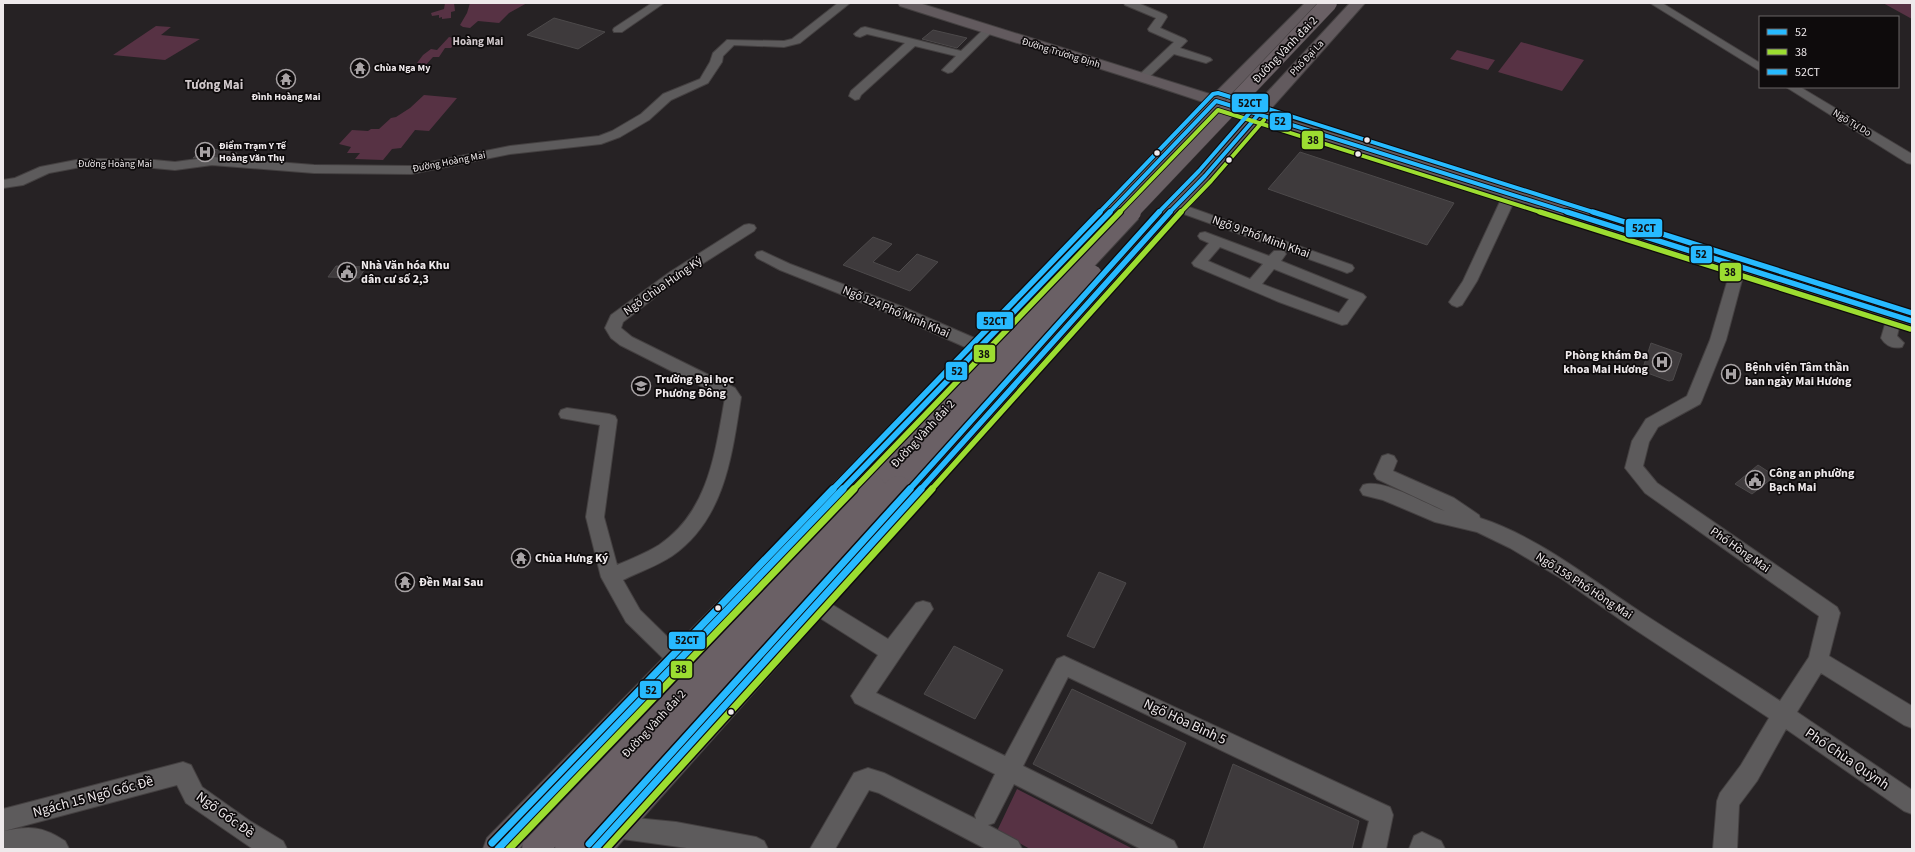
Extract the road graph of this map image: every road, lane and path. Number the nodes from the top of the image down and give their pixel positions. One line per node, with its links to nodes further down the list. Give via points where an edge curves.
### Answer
1 (660, 3): 10 (street)
2 (846, 3): 25 (street, Đường Hoàng Mai, via 796,41 784,44 731,42 717,55 716,62 704,81 667,97 633,124 601,140 510,150 411,170 314,169 212,161 175,166 143,162 81,163 45,170 18,182)
3 (905, 3): 11 (main road, Đường Trương Định)
4 (1129, 3): 12 (street, via 1162,17 1153,30 1181,41)
5 (1312, 3): 13 (main road)
6 (1329, 3): 66 (highway, Đường Vành đai 2, bridge, via 1085,260 682,695)
7 (1344, 3): 67 (highway, Đường Vành đai 2, bridge, via 1178,180 665,746)
8 (1358, 3): 16 (main road, Phố Đại La)
9 (1655, 3): 17 (street)
10 (618, 30)
11 (989, 30): 14 (street); 19 (main road, Đường Trương Định)
12 (1173, 50): 15 (street); 19 (street)
13 (1261, 55): 16 (main road); 22 (main road)
14 (962, 57): 18 (street); 21 (street, via 911,44)
15 (1206, 60)
16 (1300, 66): 23 (main road, Phố Đại La)
17 (1759, 67)
18 (948, 70)
19 (1142, 77): 22 (main road, Đường Trương Định)
20 (1794, 88): 24 (street, Ngõ Tự Do)
21 (855, 96)
22 (1216, 101): 23 (main road, Đường Trương Định); 39 (main road)
23 (1258, 115): 26 (main road, Đường Trương Định); 27 (main road, Phố Đại La)
24 (1912, 160)
25 (3, 184)
26 (1511, 193): 32 (main road, Đường Trương Định); 35 (street, via 1470,281)
27 (1175, 206): 29 (street, Ngõ 9 Phố Minh Khai); 43 (main road, Phố Đại La)
28 (749, 228): 48 (street, Ngõ Chùa Hưng Ký, via 675,275 616,319 613,328 626,341 729,392 733,397 719,476 701,515 686,533 666,550)
29 (1285, 246): 31 (street); 33 (street, Ngõ 9 Phố Minh Khai)
30 (762, 255): 39 (street, Ngõ 124 Phố Minh Khai)
31 (1272, 262): 34 (street); 34 (street, via 1212,239 1199,263); 34 (street, via 1358,297 1342,320)
32 (1739, 265): 36 (main road, Đường Trương Định); 52 (street, Phố Hồng Mai, via 1718,340 1694,400 1652,423 1641,441 1634,468 1651,488 1830,613)
33 (1346, 268)
34 (1252, 286)
35 (1457, 302)
36 (1894, 315): 37 (main road, Đường Trương Định); 38 (street, via 1889,338)
37 (1912, 321)
38 (1896, 343)
39 (980, 347): 41 (main road)
40 (567, 414): 48 (street, via 609,420 595,517)
41 (874, 459): 43 (main road, via 875,471 887,484 909,489); 46 (main road)
42 (1388, 461): 45 (street, via 1383,474 1448,503)
43 (926, 484): 47 (main road, Phố Đại La)
44 (1369, 490): 45 (street, Ngõ 158 Phố Hồng Mai, via 1386,494 1441,516)
45 (1481, 526): 54 (street, Ngõ 158 Phố Hồng Mai, via 1569,573)
46 (808, 528): 47 (main road, via 830,522 852,528 861,539); 53 (main road)
47 (860, 557): 49 (main road, Phố Đại La)
48 (611, 577): 53 (street, via 633,616)
49 (816, 605): 51 (street); 61 (main road, Phố Đại La)
50 (923, 609): 51 (street)
51 (892, 652): 56 (street, via 862,696)
52 (1818, 660): 54 (street, Phố Hồng Mai); 55 (street)
53 (679, 662): 65 (main road)
54 (1783, 715): 58 (street, Phố Chùa Quỳnh); 74 (street, Phố Hồng Mai, via 1749,773 1728,801)
55 (1912, 718)
56 (1009, 771): 59 (street, Ngõ Hòa Bình 5); 72 (street); 73 (street, Ngõ Hòa Bình 5, via 1064,665 1382,815)
57 (183, 773): 60 (street, Ngách 15 Ngõ Gốc Đề); 64 (street, Ngõ Gốc Đề, via 194,795)
58 (1912, 803)
59 (986, 815)
60 (3, 820)
61 (615, 827): 68 (main road, Phố Đại La); 69 (street, via 676,834)
62 (3, 843): 63 (street, via 28,838 44,840)
63 (57, 849)
64 (275, 849)
65 (498, 849)
66 (535, 849)
67 (568, 849)
68 (595, 849)
69 (756, 849)
70 (822, 849): 71 (street, via 856,790 862,781 868,779 884,784)
71 (1010, 849)
72 (1166, 849)
73 (1374, 849)
74 (1724, 849)

